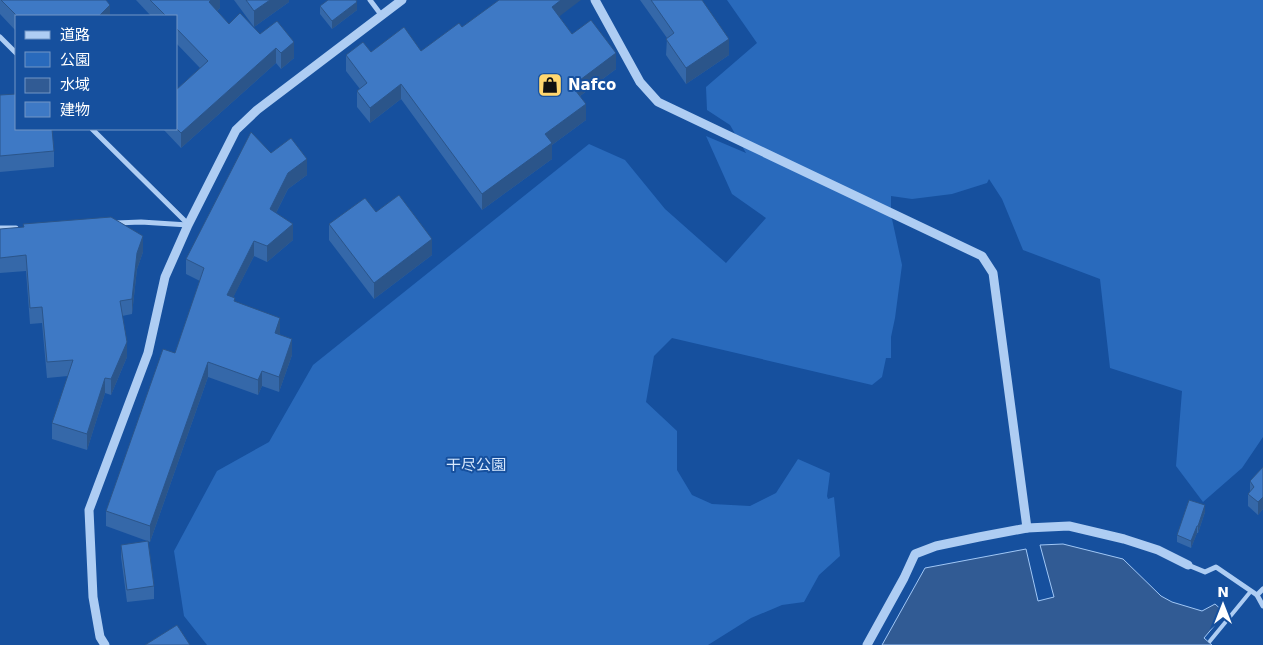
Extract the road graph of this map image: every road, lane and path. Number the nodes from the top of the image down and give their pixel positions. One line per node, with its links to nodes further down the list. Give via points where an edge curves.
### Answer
1 (370, 0): 4 (street)
2 (402, 0): 4 (street)
3 (595, 0): 12 (street, via 640,82 658,102 982,256 993,273)
4 (382, 16): 9 (street, via 257,110 236,130)
5 (0, 37): 6 (street)
6 (15, 52)
7 (93, 130): 9 (street)
8 (112, 224): 9 (street)
9 (188, 225): 19 (street, via 165,277 148,353 90,510 93,597)
10 (0, 228): 11 (street)
11 (18, 228)
12 (1027, 528): 13 (street, via 1068,526 1158,550); 20 (street, via 936,546 915,554)
13 (1188, 565): 15 (street, via 1205,572 1216,567)
14 (1263, 589): 16 (street)
15 (1251, 591): 16 (street); 18 (lane)
16 (1257, 595): 17 (street)
17 (1263, 606)
18 (1210, 641)
19 (104, 645)
20 (867, 645)

